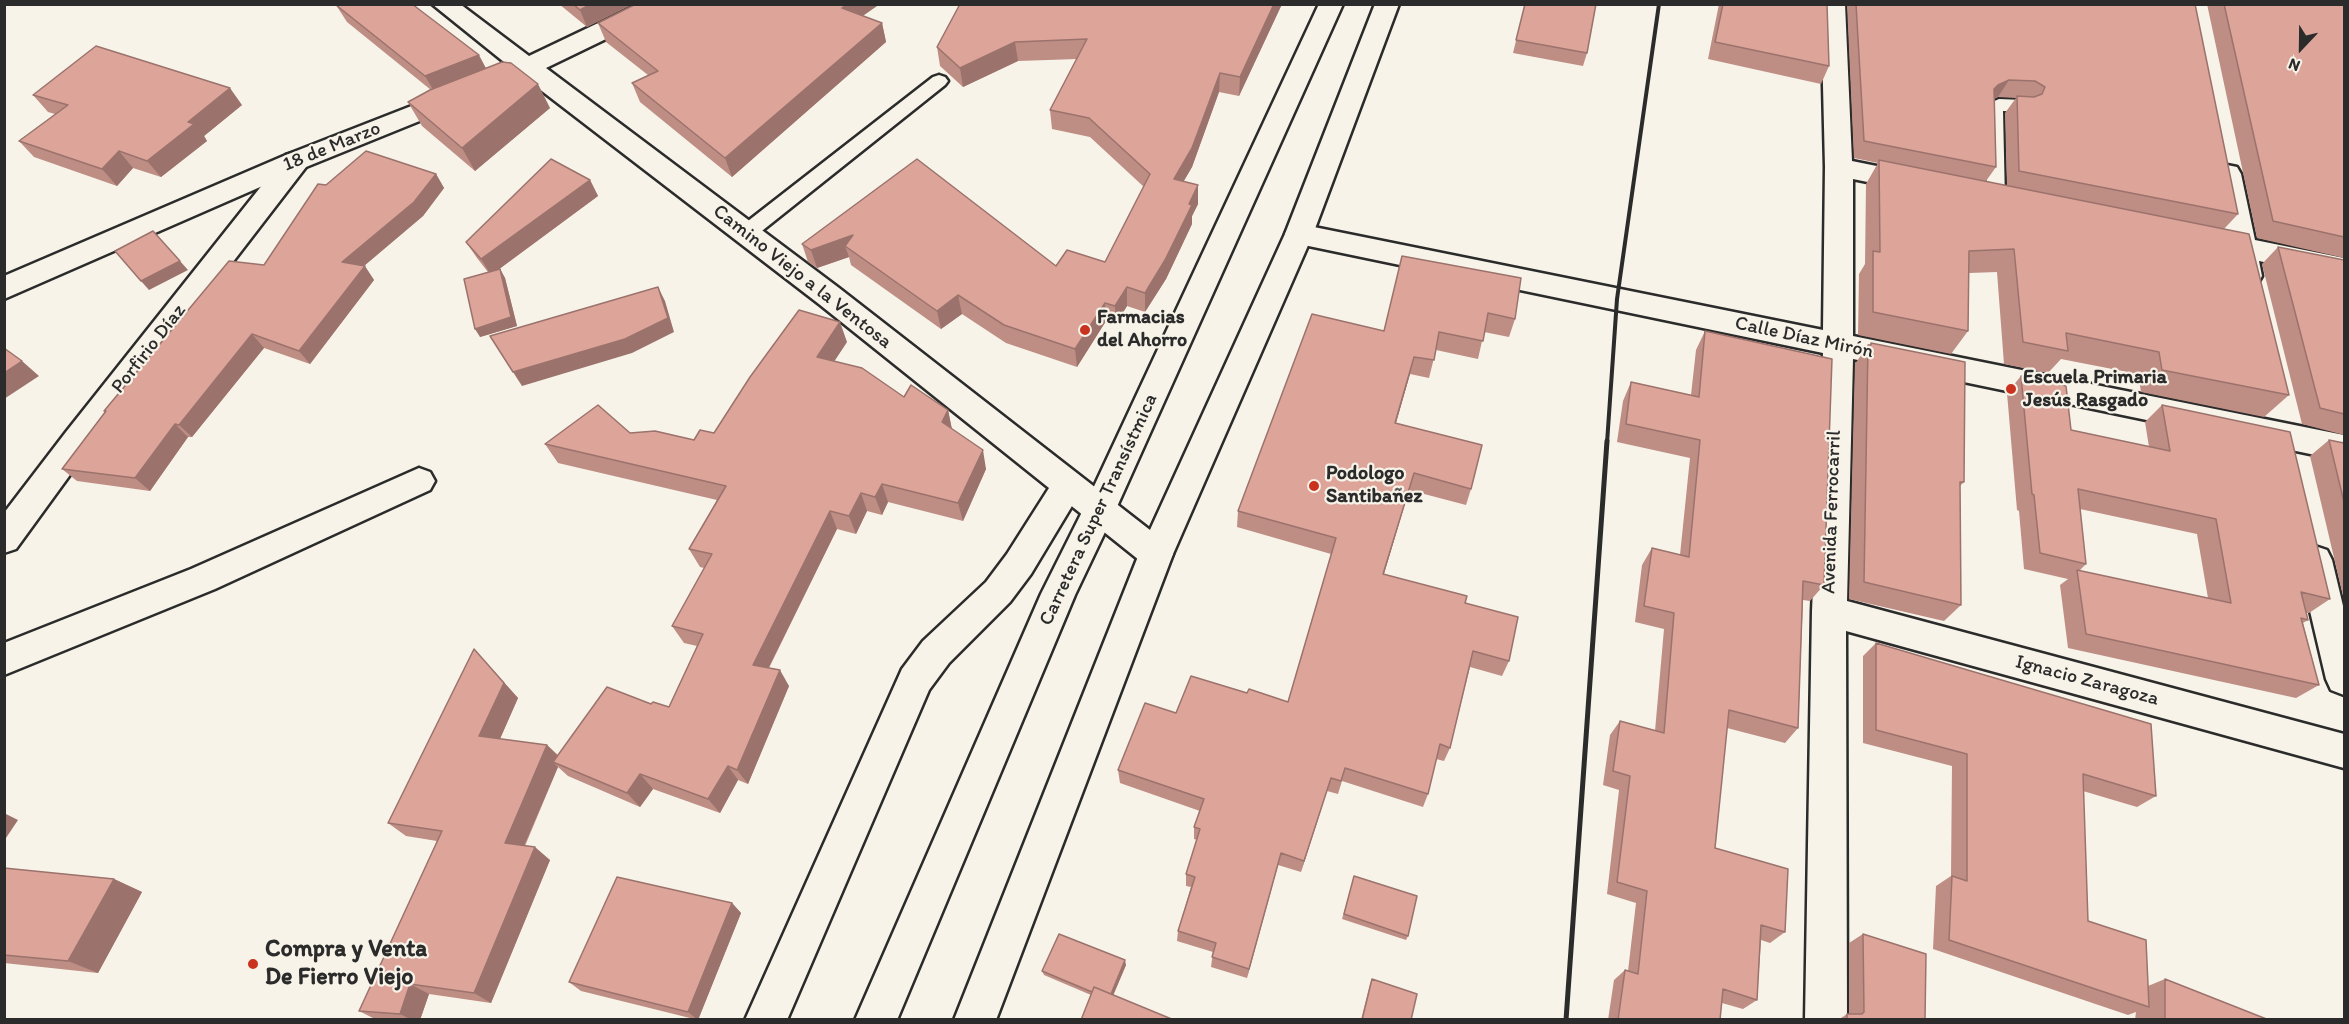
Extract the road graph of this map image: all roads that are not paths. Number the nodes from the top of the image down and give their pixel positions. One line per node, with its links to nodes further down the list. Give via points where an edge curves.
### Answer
1 (444, 4): 6 (street, Camino Viejo a la Ventosa)
2 (659, 4): 6 (street, 18 de Marzo)
3 (1331, 4): 28 (street, Carretera Super Transístmica)
4 (1387, 4): 15 (street)
5 (1833, 4): 11 (street, Avenida Ferrocarril)
6 (526, 69): 10 (street, 18 de Marzo); 14 (street, Camino Viejo a la Ventosa)
7 (939, 81): 14 (lane)
8 (2023, 106): 13 (lane, via 1994,108)
9 (2221, 144): 17 (street)
10 (296, 161): 19 (street, 18 de Marzo); 30 (street, Porfirio Díaz)
11 (1839, 167): 12 (street); 21 (street, Avenida Ferrocarril)
12 (1940, 188)
13 (1996, 200)
14 (746, 233): 27 (street, Camino Viejo a la Ventosa)
15 (1299, 234): 21 (street, Calle Díaz Mirón); 31 (street)
16 (2195, 239): 17 (street)
17 (2242, 248): 18 (street); 20 (street)
18 (2344, 268)
19 (10, 283)
20 (2255, 303)
21 (1838, 345): 23 (street, Calle Díaz Mirón); 32 (street, Avenida Ferrocarril)
22 (2278, 403): 23 (street)
23 (2286, 436): 24 (street, Calle Díaz Mirón); 25 (street)
24 (2344, 448)
25 (2294, 470)
26 (418, 481): 33 (street, via 204,579)
27 (1068, 486): 28 (street, Camino Viejo a la Ventosa); 36 (street, via 998,592 936,652 915,680)
28 (1099, 511): 31 (street, Camino Viejo a la Ventosa); 37 (street, Carretera Super Transístmica, via 1058,594)
29 (2310, 536): 34 (street)
30 (4, 539)
31 (1156, 554): 38 (street)
32 (1829, 611): 35 (street, Ignacio Zaragoza); 39 (street, Avenida Ferrocarril)
33 (4, 659)
34 (2344, 679)
35 (2344, 751)
36 (766, 1020)
37 (876, 1020)
38 (975, 1020)
39 (1826, 1020)

